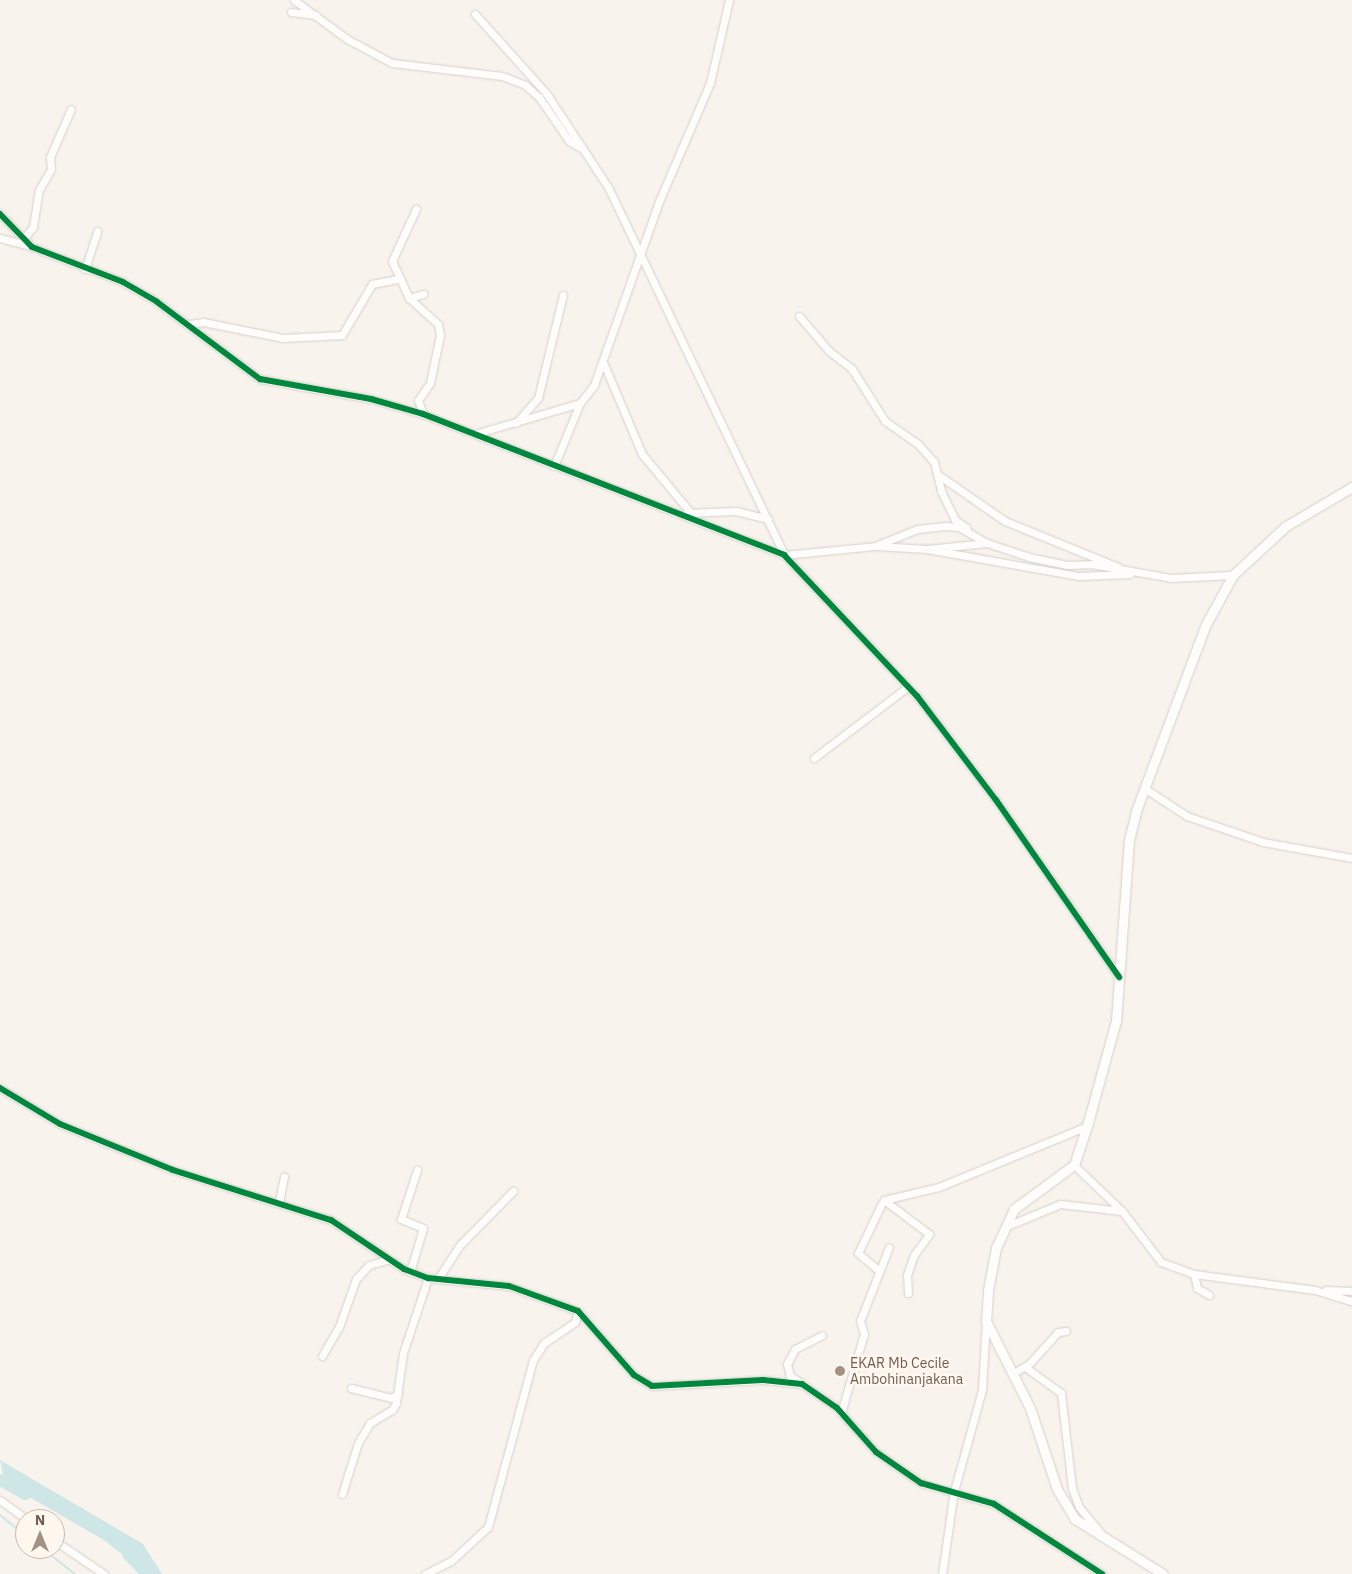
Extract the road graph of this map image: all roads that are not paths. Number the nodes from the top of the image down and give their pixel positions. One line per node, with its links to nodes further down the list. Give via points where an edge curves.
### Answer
1 (294, 0): 5 (street)
2 (729, 0): 14 (street, via 710,83 660,199)
3 (291, 12): 5 (street)
4 (476, 14): 7 (street, via 546,93)
5 (317, 15): 7 (street, via 347,39 392,63 502,76 525,85 539,96 569,141)
6 (71, 109): 12 (street, via 50,157 51,169 39,190 33,227)
7 (582, 148): 14 (street)
8 (416, 209): 16 (street, via 392,261)
9 (0, 214): 12 (street)
10 (97, 231): 15 (street)
11 (0, 238): 13 (street)
12 (24, 238): 13 (street)
13 (32, 247): 15 (street)
14 (643, 253): 22 (street); 32 (street)
15 (85, 269): 21 (street, via 123,282)
16 (398, 278): 19 (street); 21 (street, via 372,284 342,335 283,338 203,322)
17 (423, 294): 19 (street)
18 (563, 295): 25 (street, via 552,356 538,398)
19 (409, 298): 24 (street, via 438,324 440,335 430,383 418,400)
20 (799, 316): 28 (street, via 829,351 852,369 885,421 917,443 934,462)
21 (189, 324): 24 (street, via 260,379 371,399)
22 (603, 362): 23 (street, via 594,385); 30 (street, via 642,454)
23 (580, 403): 25 (street); 27 (street)
24 (423, 414): 26 (street)
25 (516, 424): 26 (street)
26 (475, 434): 27 (street)
27 (554, 466): 31 (street)
28 (937, 474): 33 (street, via 956,520); 37 (street, via 1005,521)
29 (1352, 487): 38 (street, via 1286,526)
30 (690, 512): 31 (street); 32 (street, via 736,512)
31 (677, 516): 36 (street)
32 (768, 519): 36 (street)
33 (987, 543): 34 (street, via 959,527 945,526 917,529); 35 (street); 37 (street, via 1057,563 1091,564)
34 (876, 546): 35 (street); 36 (street)
35 (927, 549): 37 (street, via 1078,576)
36 (784, 555): 39 (street)
37 (1131, 574): 38 (street)
38 (1233, 575): 41 (street, via 1205,626)
39 (906, 689): 40 (street); 43 (street, via 917,696 996,800)
40 (814, 758)
41 (1144, 788): 42 (street, via 1187,816 1263,842); 43 (street, via 1129,840)
42 (1352, 858)
43 (1119, 977): 45 (street, via 1116,1021)
44 (0, 1088): 50 (street, via 60,1124 173,1170)
45 (1087, 1126): 46 (street); 51 (street, via 939,1187)
46 (1074, 1165): 52 (street); 53 (street, via 1014,1209)
47 (417, 1170): 57 (street, via 401,1219 423,1228)
48 (284, 1176): 50 (street)
49 (513, 1191): 59 (street, via 460,1244)
50 (279, 1202): 55 (street, via 331,1220)
51 (882, 1203): 56 (street, via 858,1253 865,1263); 63 (street, via 930,1234 914,1254 907,1276)
52 (1122, 1211): 53 (street, via 1060,1204); 58 (street, via 1161,1262)
53 (1007, 1226): 67 (street, via 996,1248)
54 (889, 1247): 56 (street)
55 (386, 1260): 57 (street); 70 (street, via 370,1265 356,1279 339,1327)
56 (878, 1269): 76 (street, via 873,1296 860,1321 864,1334)
57 (410, 1272): 60 (street)
58 (1194, 1274): 61 (street); 64 (street, via 1197,1288)
59 (439, 1277): 60 (street); 66 (street, via 509,1286)
60 (428, 1278): 75 (street, via 403,1353)
61 (1315, 1290): 62 (street); 65 (street)
62 (1352, 1291)
63 (908, 1293)
64 (1209, 1295)
65 (1352, 1301)
66 (578, 1311): 73 (street, via 634,1375 652,1386 763,1380); 84 (street, via 575,1322 544,1343 533,1360 488,1527 451,1561)
67 (986, 1321): 72 (street); 77 (street, via 982,1390)
68 (1066, 1331): 71 (street, via 1058,1332)
69 (822, 1335): 73 (street, via 795,1349 787,1364 790,1376)
70 (322, 1356)
71 (1025, 1367): 72 (street); 81 (street, via 1062,1393 1072,1488 1079,1507)
72 (1013, 1373): 81 (street, via 1058,1489 1075,1519)
73 (802, 1384): 76 (street)
74 (351, 1388): 75 (street, via 391,1398)
75 (398, 1394): 78 (street, via 392,1410 370,1423 358,1443)
76 (841, 1413): 77 (street, via 876,1452 921,1483)
77 (954, 1491): 85 (street); 86 (street, via 994,1504)
78 (342, 1494)
79 (0, 1500): 80 (street)
80 (15, 1511)
81 (1106, 1542): 87 (street)
82 (65, 1548): 83 (street)
83 (104, 1574)
84 (424, 1574)
85 (942, 1574)
86 (1102, 1574)
87 (1163, 1574)

